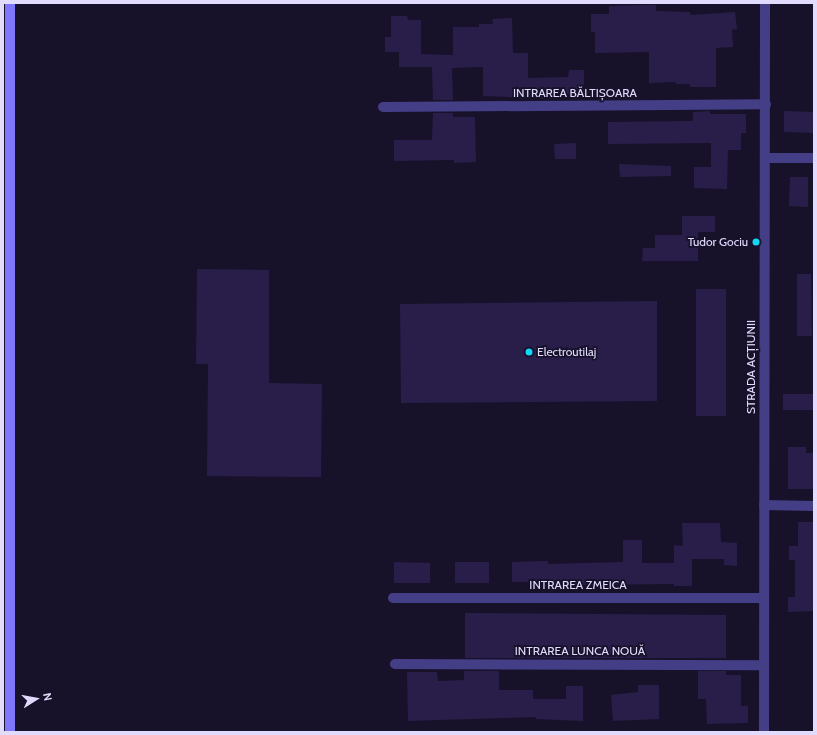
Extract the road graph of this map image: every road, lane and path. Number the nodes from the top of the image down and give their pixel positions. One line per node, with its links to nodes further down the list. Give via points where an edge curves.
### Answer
1 (10, 3): 13 (street)
2 (765, 3): 3 (street, STRADA ACȚIUNII)
3 (766, 104): 4 (street, INTRAREA BĂLTIȘOARA); 5 (street, STRADA ACȚIUNII)
4 (383, 107)
5 (766, 158): 6 (street); 7 (street, STRADA ACȚIUNII)
6 (814, 158)
7 (764, 505): 8 (street); 10 (street, STRADA ACȚIUNII)
8 (814, 506)
9 (393, 598): 10 (street, INTRAREA ZMEICA)
10 (764, 598): 12 (street, STRADA ACȚIUNII)
11 (395, 664): 12 (street, INTRAREA LUNCA NOUĂ)
12 (764, 665): 14 (street, STRADA ACȚIUNII)
13 (10, 732)
14 (764, 732)

